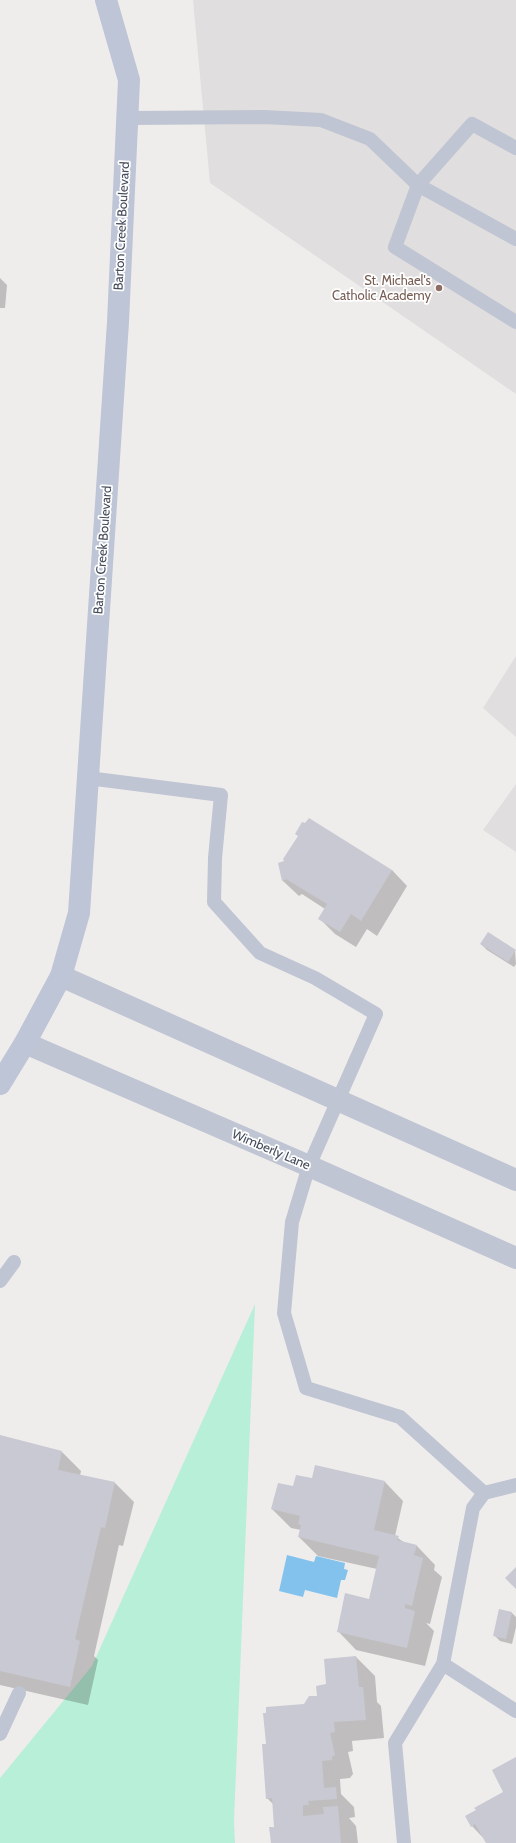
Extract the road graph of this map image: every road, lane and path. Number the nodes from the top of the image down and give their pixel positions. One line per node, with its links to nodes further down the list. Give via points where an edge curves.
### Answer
1 (106, 0): 2 (street, Barton Creek Boulevard, via 129,80)
2 (128, 118): 4 (lane, via 264,117 321,120 370,140); 7 (street, Barton Creek Boulevard, via 118,322)
3 (516, 148): 4 (lane, via 472,124)
4 (418, 185): 5 (lane); 6 (lane, via 395,247)
5 (516, 239)
6 (516, 322)
7 (88, 778): 8 (street, Barton Creek Boulevard, via 79,913); 11 (lane, via 221,795 214,902 260,953 315,978 376,1014)
8 (61, 976): 9 (street, Barton Creek Boulevard); 11 (street)
9 (25, 1043): 10 (street, Barton Creek Boulevard); 12 (street, Wimberly Lane)
10 (0, 1084)
11 (339, 1099): 12 (lane); 13 (street)
12 (309, 1166): 14 (street, Wimberly Lane); 18 (lane, via 292,1222 284,1313 306,1388 400,1417)
13 (516, 1180)
14 (516, 1258)
15 (14, 1262): 16 (lane)
16 (0, 1281)
17 (516, 1485): 18 (lane)
18 (484, 1493): 19 (lane, via 473,1508)
19 (442, 1664): 21 (lane); 23 (lane, via 395,1743)
20 (19, 1693): 22 (lane)
21 (516, 1711)
22 (0, 1734)
23 (404, 1843)

